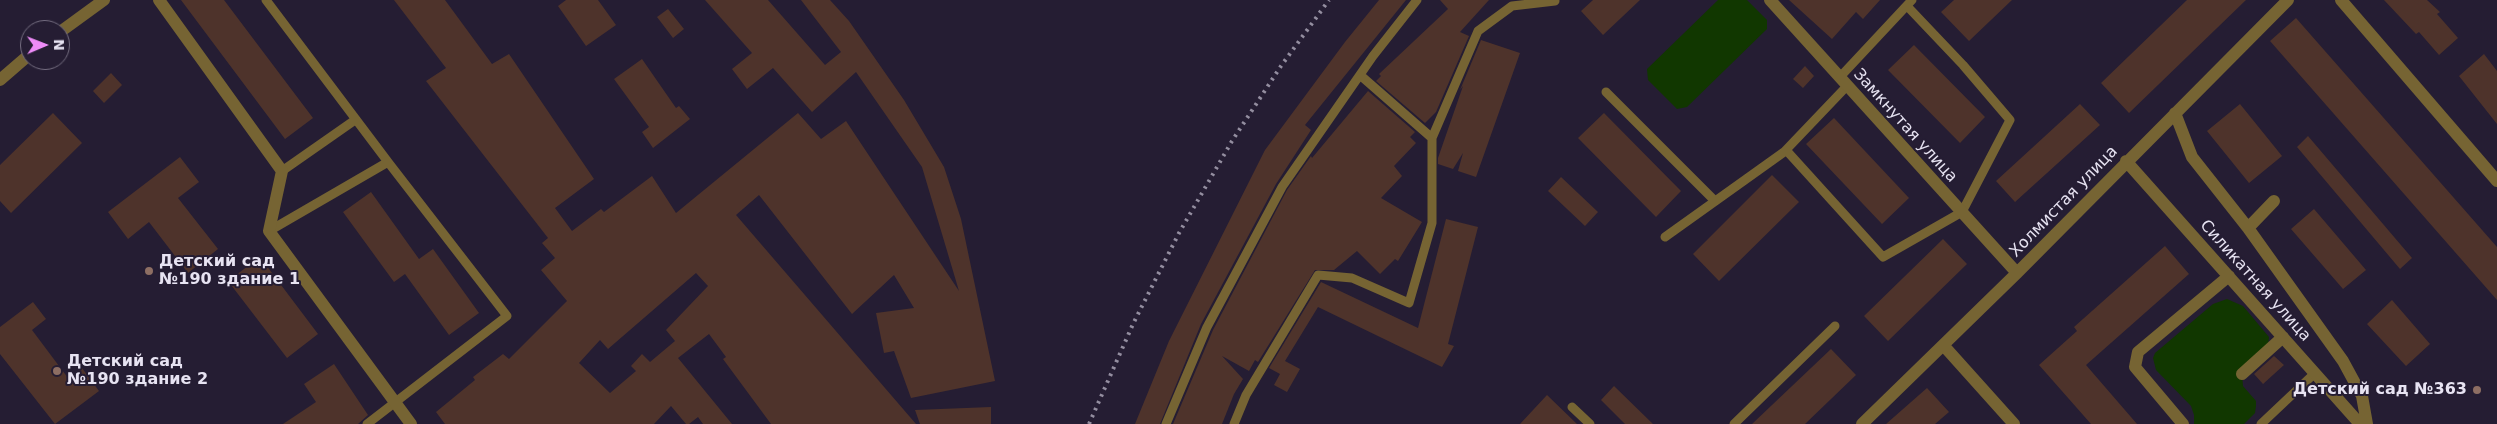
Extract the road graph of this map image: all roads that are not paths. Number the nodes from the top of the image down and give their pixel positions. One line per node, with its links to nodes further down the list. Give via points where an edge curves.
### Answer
1 (104, 0): 10 (street)
2 (160, 0): 22 (street)
3 (266, 0): 17 (lane)
4 (1417, 0): 12 (lane)
5 (1770, 0): 14 (street, Замкнутая улица)
6 (2288, 0): 16 (street, Холмистая улица)
7 (2341, 0): 23 (street)
8 (1555, 1): 18 (lane, via 1512,6 1478,30)
9 (1909, 3): 14 (lane); 26 (lane, via 2010,120)
10 (70, 25)
11 (20, 61): 13 (street)
12 (1360, 75): 18 (lane); 41 (lane, via 1282,187 1207,328)
13 (0, 80)
14 (1843, 81): 19 (lane); 26 (street, Замкнутая улица)
15 (1606, 92): 24 (lane)
16 (2175, 113): 20 (street, Холмистая улица); 27 (street, via 2192,157)
17 (356, 120): 21 (lane); 22 (lane)
18 (1432, 138): 42 (lane, via 1432,223 1409,303 1352,278 1318,275 1246,395)
19 (1786, 150): 24 (lane); 26 (lane, via 1884,257)
20 (2126, 161): 30 (street, Холмистая улица); 31 (street, Силикатная улица)
21 (388, 162): 28 (lane); 37 (lane, via 507,316)
22 (282, 171): 28 (street)
23 (2497, 182)
24 (1715, 201): 29 (lane)
25 (2274, 201): 27 (street)
26 (1962, 212): 30 (street, Замкнутая улица)
27 (2248, 228): 50 (street, via 2343,361 2362,396)
28 (269, 231): 37 (street)
29 (1665, 237)
30 (2017, 273): 34 (street, Холмистая улица)
31 (2229, 276): 33 (street, Силикатная улица); 47 (street, via 2138,352 2135,367)
32 (1835, 326): 44 (lane)
33 (2283, 337): 35 (street, Силикатная улица); 36 (street)
34 (1944, 346): 45 (street, Холмистая улица); 46 (street)
35 (2315, 373): 48 (lane); 49 (street, Силикатная улица)
36 (2242, 374)
37 (395, 404): 39 (lane); 40 (street)
38 (1572, 407): 43 (lane)
39 (367, 424)
40 (411, 424)
41 (1166, 424)
42 (1234, 424)
43 (1590, 424)
44 (1734, 424)
45 (1862, 424)
46 (2014, 424)
47 (2183, 424)
48 (2261, 424)
49 (2360, 424)
50 (2367, 424)

